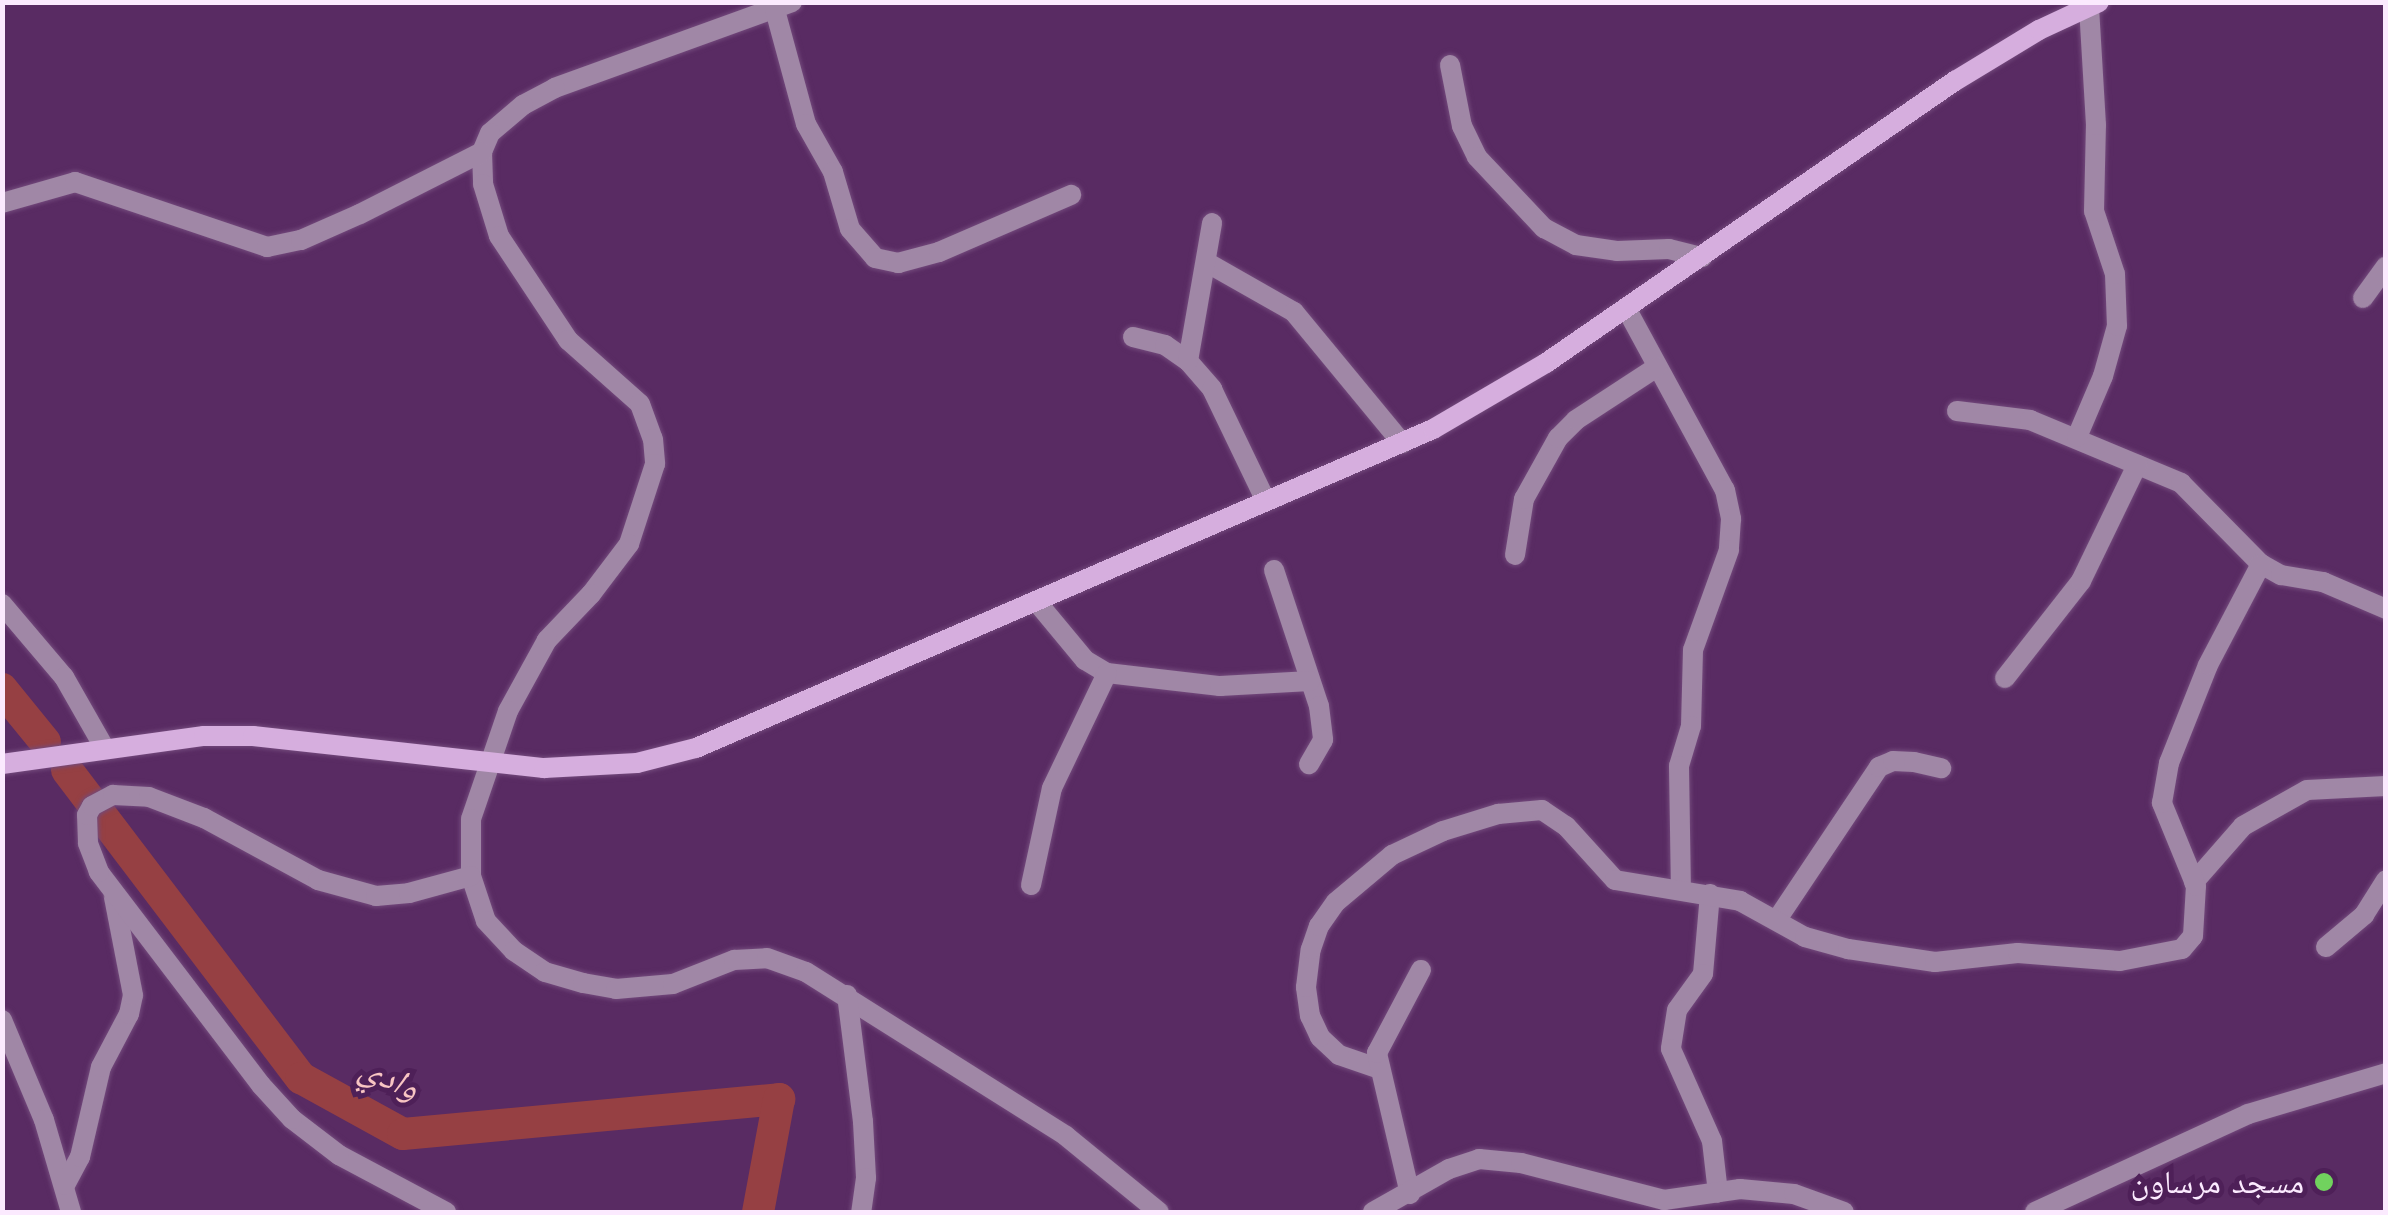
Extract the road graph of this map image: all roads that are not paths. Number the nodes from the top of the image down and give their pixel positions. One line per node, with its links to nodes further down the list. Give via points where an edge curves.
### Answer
1 (2094, 4): 8 (main road, via 1955,82); 17 (street, via 2094,211 2114,274 2117,326)
2 (784, 6): 4 (street, via 555,88 490,133); 5 (street, via 806,124 833,172 850,229 874,258 898,263 938,252)
3 (1450, 65): 8 (street, via 1462,126 1477,157 1544,228 1576,245 1670,248)
4 (482, 152): 6 (street, via 301,240 266,247 75,182); 31 (street, via 483,184 499,236 568,340 640,404 655,464 629,544 547,640)
5 (1071, 196)
6 (2, 203)
7 (1212, 224): 9 (street)
8 (1702, 257): 12 (main road)
9 (1206, 262): 14 (street); 18 (street, via 1294,312)
10 (2386, 266): 11 (street)
11 (2363, 298)
12 (1626, 308): 15 (street); 18 (main road, via 1546,364)
13 (1133, 337): 14 (street)
14 (1188, 361): 20 (street, via 1212,388)
15 (1657, 367): 21 (street, via 1558,438 1524,499); 40 (street, via 1725,490 1731,519 1729,550 1692,650 1691,726 1679,766)
16 (1957, 412): 17 (street, via 2030,420)
17 (2077, 437): 19 (street)
18 (1402, 443): 20 (main road)
19 (2137, 465): 22 (street, via 2181,482); 28 (street, via 2081,580)
20 (1266, 502): 24 (main road)
21 (1515, 555)
22 (2261, 564): 26 (street); 38 (street, via 2208,665 2169,763 2162,802)
23 (1274, 570): 29 (street)
24 (1036, 601): 27 (street, via 1085,660); 31 (main road, via 696,748 623,764)
25 (2, 604): 30 (street, via 64,678)
26 (2386, 609)
27 (1107, 674): 29 (street, via 1220,686); 39 (street, via 1052,788)
28 (2004, 678)
29 (1310, 681): 33 (street, via 1323,740)
30 (105, 748): 31 (main road, via 254,736); 32 (main road)
31 (488, 763): 36 (street, via 471,819)
32 (2, 764)
33 (1310, 764)
34 (1941, 768): 43 (street, via 1903,762 1879,767)
35 (2386, 786): 38 (street, via 2307,790 2243,826)
36 (471, 876): 41 (street, via 409,893 340,889 204,818 149,797 113,795 92,806 86,827 92,858); 46 (street, via 486,922 514,952 564,978 616,989 673,984 734,960 767,958)
37 (2386, 880): 44 (street, via 2364,915)
38 (2194, 882): 43 (street, via 2197,914 2193,936 2182,948 2120,961 2018,953 1935,962 1832,946)
39 (1032, 884)
40 (1680, 888): 42 (street); 48 (street, via 1638,888 1615,880 1566,826 1542,810 1498,814 1392,855 1336,902 1319,926 1306,987 1320,1037 1339,1056)
41 (112, 889): 50 (street, via 133,995 101,1066 80,1157); 54 (street, via 292,1119 340,1155)
42 (1710, 894): 43 (street); 51 (street, via 1704,974 1677,1010 1671,1050 1712,1141)
43 (1778, 918)
44 (2326, 947)
45 (1421, 970): 48 (street, via 1380,1040)
46 (847, 995): 55 (street, via 864,1122); 56 (street, via 1066,1136)
47 (2, 1020): 50 (street)
48 (1377, 1068): 52 (street)
49 (2386, 1073): 59 (street, via 2248,1114)
50 (65, 1184): 53 (street)
51 (1718, 1193): 52 (street, via 1664,1200 1480,1158); 58 (street, via 1794,1194)
52 (1410, 1194): 57 (street)
53 (71, 1212)
54 (446, 1212)
55 (860, 1212)
56 (1160, 1212)
57 (1373, 1212)
58 (1844, 1212)
59 (2035, 1212)

